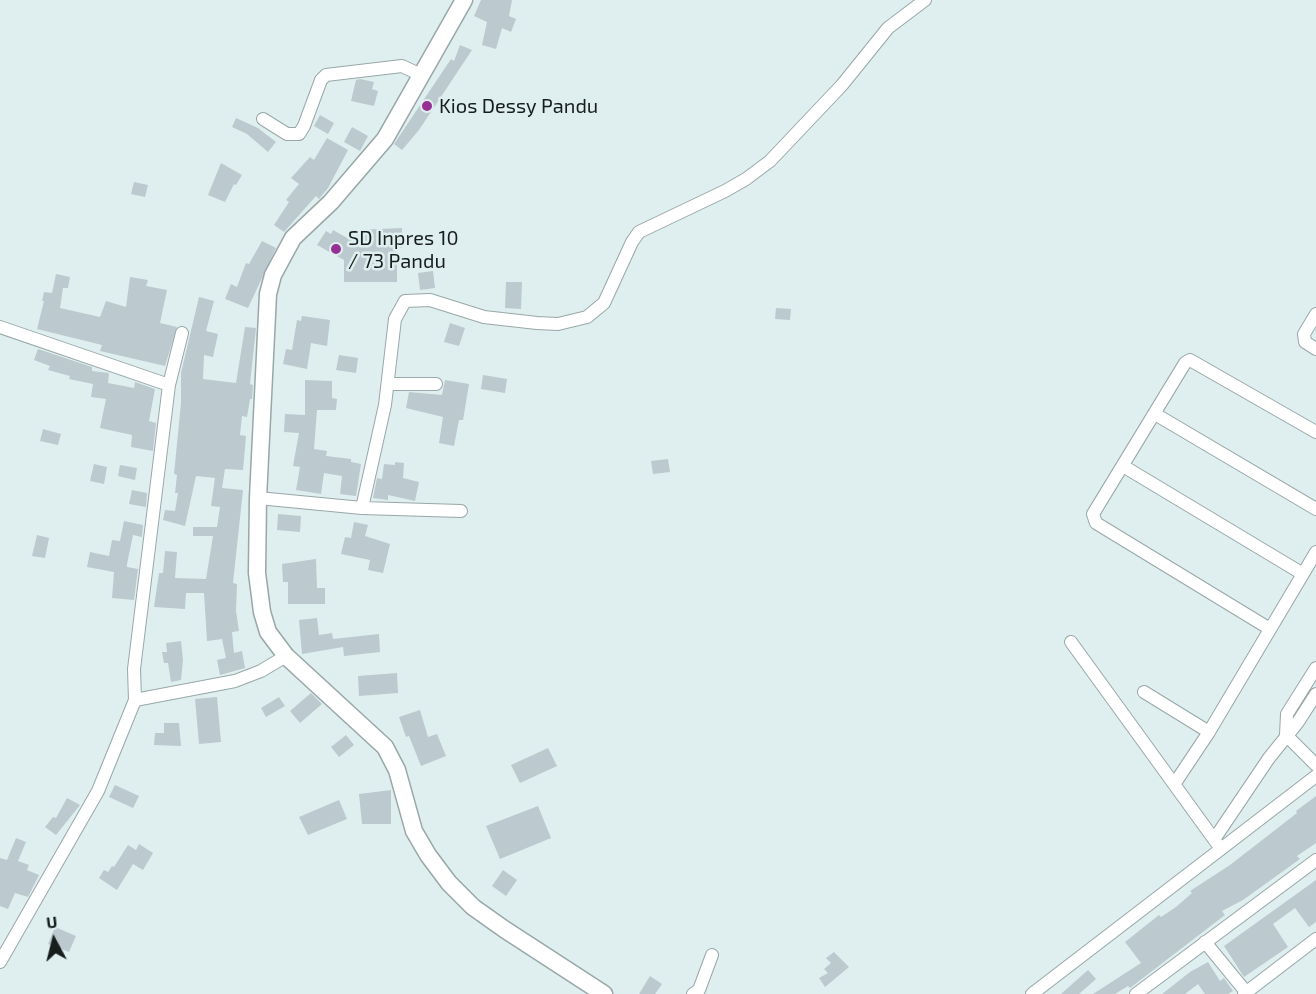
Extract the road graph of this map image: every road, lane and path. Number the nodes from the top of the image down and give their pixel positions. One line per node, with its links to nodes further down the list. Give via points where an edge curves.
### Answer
1 (464, 0): 3 (highway)
2 (925, 0): 9 (street, via 888,28 842,85 770,161 725,191 639,232 610,292 595,311 572,321 537,323 484,317 430,300 405,301 395,319)
3 (421, 75): 4 (street, via 398,66 326,75 299,134 290,135); 15 (highway, via 385,139 331,202 293,238 273,275 268,294)
4 (263, 119)
5 (1316, 314): 8 (street, via 1304,334 1305,342)
6 (0, 327): 11 (street)
7 (182, 333): 11 (street)
8 (1316, 349)
9 (389, 384): 10 (street); 16 (street)
10 (436, 384)
11 (169, 385): 27 (street, via 134,669)
12 (1155, 414): 13 (street, via 1190,360); 14 (street); 17 (street)
13 (1316, 432)
14 (1123, 466): 20 (street); 21 (street, via 1093,514 1096,523)
15 (258, 498): 16 (street); 23 (highway, via 257,573 262,612 267,632)
16 (362, 508): 18 (street)
17 (1316, 509)
18 (461, 511)
19 (1316, 552): 20 (street)
20 (1303, 574): 21 (street)
21 (1270, 628): 28 (street)
22 (1071, 642): 32 (street)
23 (286, 657): 27 (street, via 235,681); 40 (highway, via 385,747 397,770 414,831 449,883 473,907)
24 (1316, 669): 29 (street, via 1287,714)
25 (1144, 692): 28 (street)
26 (1316, 694): 29 (street)
27 (135, 700): 38 (street, via 98,791)
28 (1209, 732): 32 (street)
29 (1286, 735): 30 (street); 33 (street)
30 (1316, 765)
31 (1316, 776): 33 (street)
32 (1175, 783): 33 (street)
33 (1218, 843): 42 (street)
34 (1316, 860): 36 (street)
35 (1316, 939): 39 (street)
36 (1205, 942): 39 (street); 43 (street)
37 (712, 955): 41 (street, via 699,990)
38 (0, 962)
39 (1245, 993)
40 (604, 994)
41 (693, 994)
42 (1032, 994)
43 (1136, 994)

